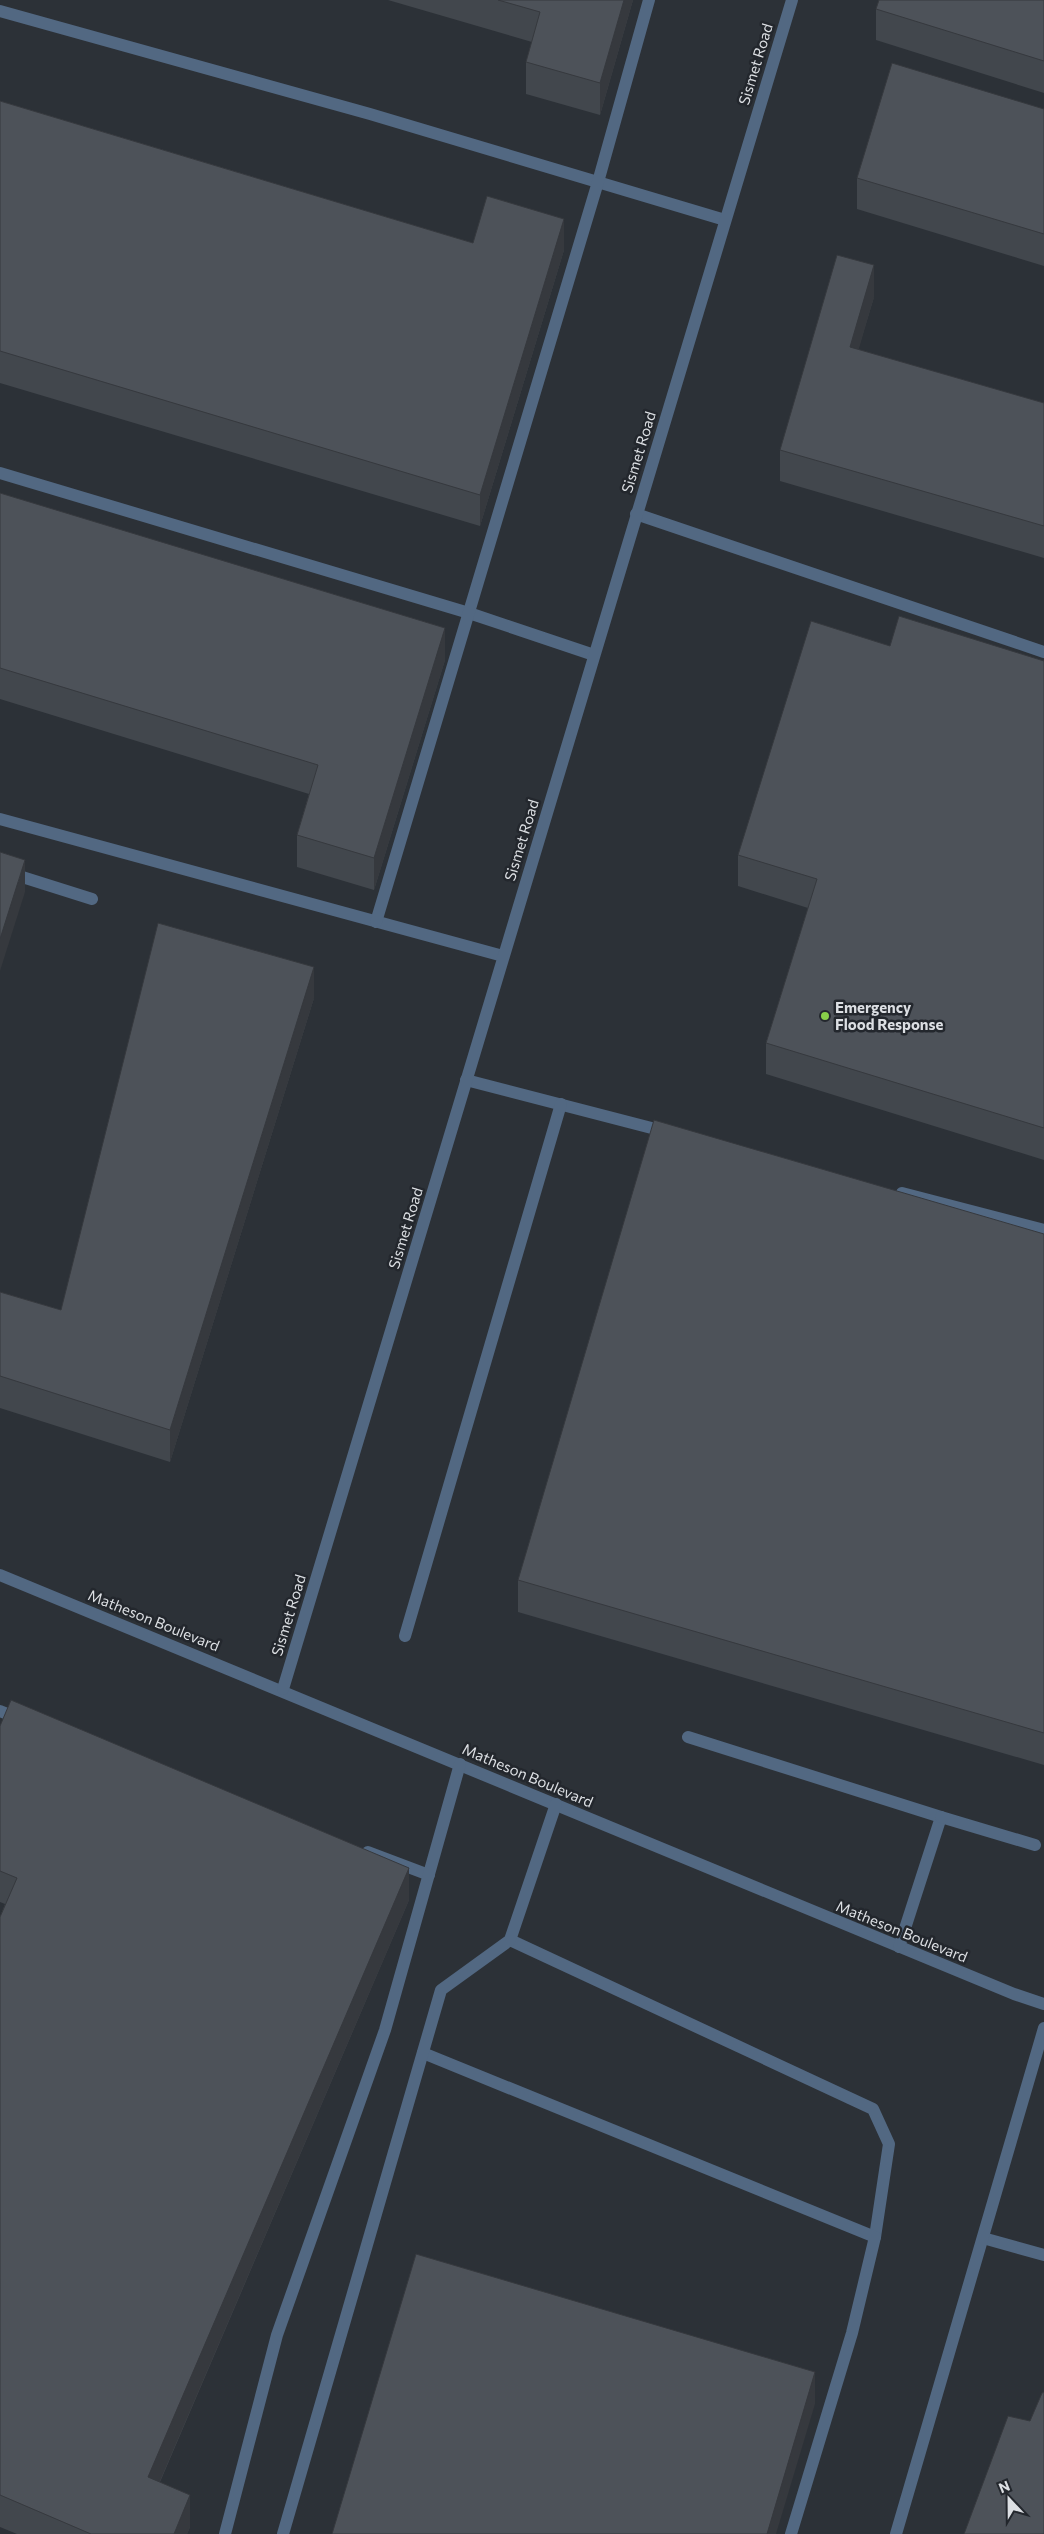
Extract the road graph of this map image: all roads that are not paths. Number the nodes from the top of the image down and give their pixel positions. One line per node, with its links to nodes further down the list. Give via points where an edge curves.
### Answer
1 (649, 0): 4 (street)
2 (792, 0): 5 (street, Sismet Road)
3 (0, 11): 4 (street, via 370,114)
4 (598, 182): 5 (street); 8 (street)
5 (725, 220): 7 (street, Sismet Road)
6 (0, 473): 8 (street)
7 (636, 514): 9 (street); 10 (street, Sismet Road)
8 (469, 614): 10 (street); 14 (street)
9 (1044, 652)
10 (594, 654): 15 (street, Sismet Road)
11 (0, 819): 14 (street)
12 (0, 870): 13 (street)
13 (92, 899)
14 (376, 922): 15 (street)
15 (503, 956): 16 (street, Sismet Road)
16 (466, 1080): 17 (street); 23 (street, Sismet Road)
17 (561, 1104): 18 (street); 22 (street)
18 (677, 1134)
19 (889, 1190): 20 (street)
20 (1044, 1230)
21 (0, 1576): 23 (street, Matheson Boulevard)
22 (405, 1636)
23 (282, 1689): 27 (street, Matheson Boulevard)
24 (0, 1711): 25 (street)
25 (28, 1722)
26 (688, 1737): 29 (street)
27 (460, 1764): 28 (street, Matheson Boulevard); 32 (street)
28 (556, 1804): 33 (street); 34 (street, Matheson Boulevard)
29 (941, 1817): 30 (street); 34 (street)
30 (1035, 1845)
31 (354, 1846): 32 (street)
32 (429, 1875): 41 (street, via 385,2030 277,2335)
33 (510, 1940): 37 (street, via 441,1990); 38 (street, via 873,2109 889,2144)
34 (899, 1947): 35 (street, Matheson Boulevard)
35 (1044, 2004)
36 (1044, 2028): 39 (street)
37 (423, 2053): 38 (street); 42 (street)
38 (874, 2237): 43 (street, via 852,2333)
39 (983, 2238): 40 (street); 44 (street)
40 (1044, 2255)
41 (225, 2534)
42 (283, 2534)
43 (791, 2534)
44 (896, 2534)

